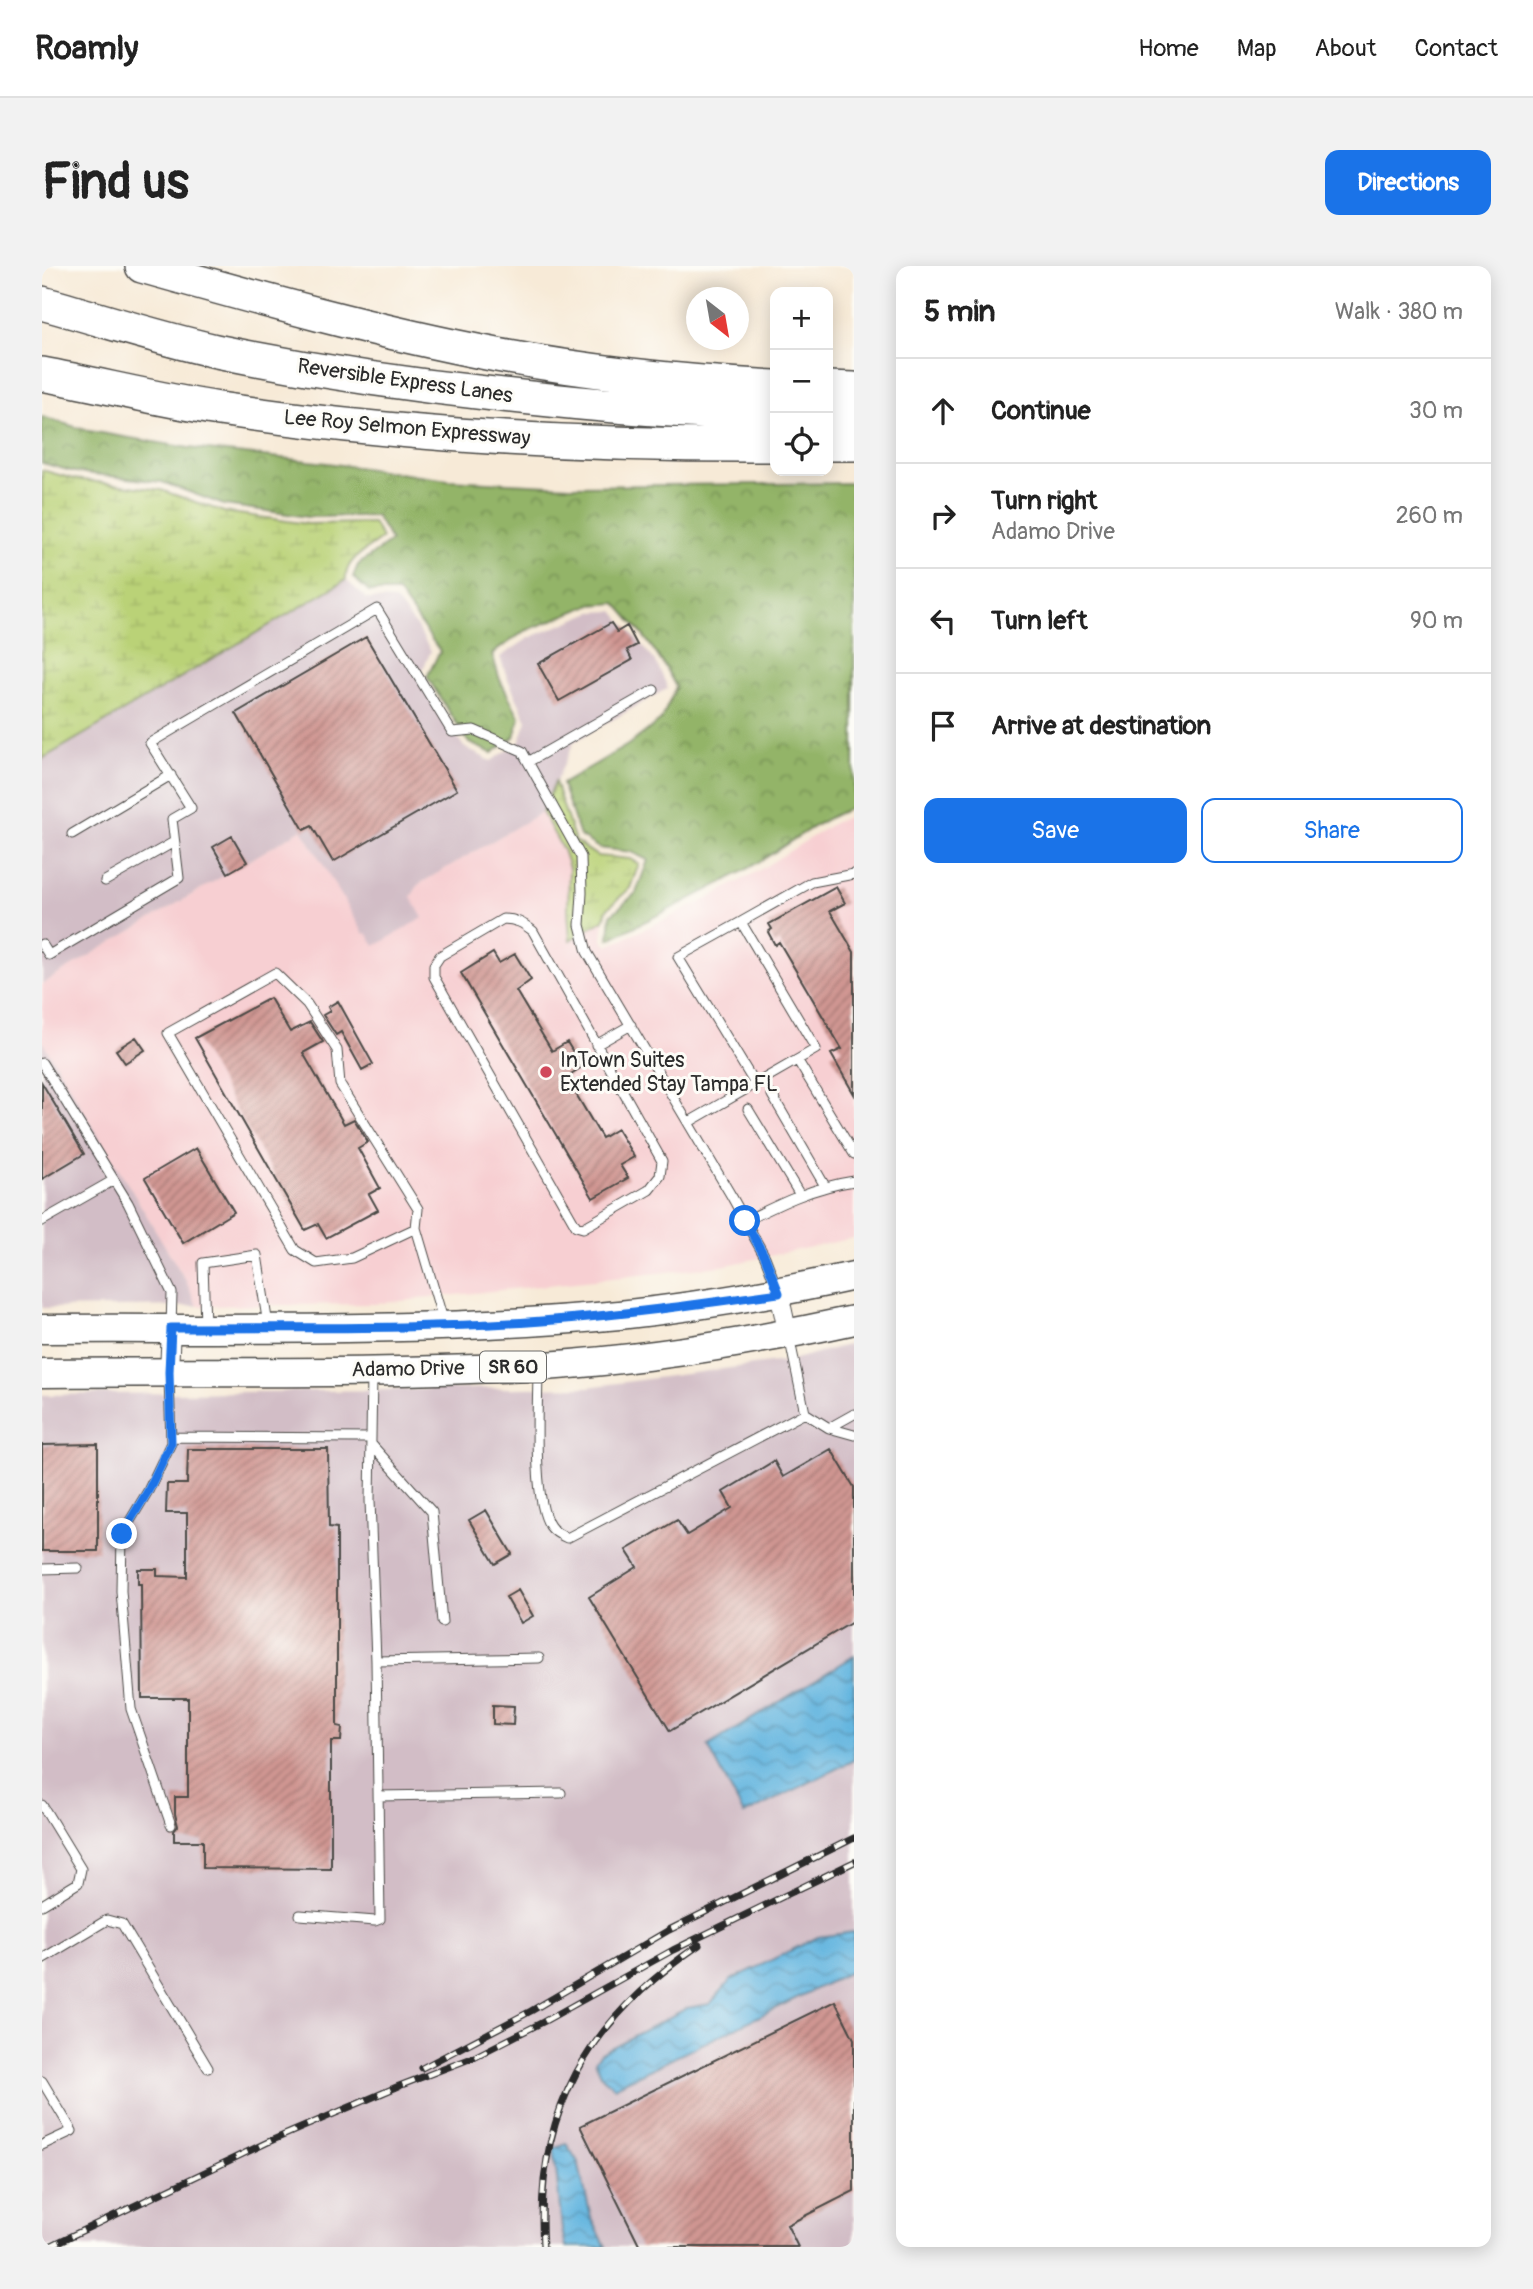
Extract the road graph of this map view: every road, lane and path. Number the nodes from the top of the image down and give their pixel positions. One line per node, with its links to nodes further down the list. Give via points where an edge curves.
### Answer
1 (142, 266): 8 (highway, via 498,355 630,375)
2 (42, 285): 5 (highway, via 193,332)
3 (42, 303): 5 (highway, Reversible Express Lanes)
4 (42, 324): 6 (highway, via 197,362)
5 (214, 350): 6 (highway, Reversible Express Lanes)
6 (288, 365): 11 (highway, Reversible Express Lanes, via 474,392 654,409)
7 (42, 374): 16 (highway, Lee Roy Selmon Expressway, via 217,409 398,430 676,446)
8 (770, 387)
9 (833, 388): 10 (highway)
10 (854, 389)
11 (770, 414)
12 (833, 414): 13 (highway)
13 (854, 415)
14 (833, 444): 15 (highway)
15 (854, 444)
16 (770, 445)
17 (654, 690): 18 (lane)
18 (528, 762): 19 (lane, via 522,751 474,730 452,732 377,609 150,743); 26 (lane, via 581,857 580,925 587,952)
19 (171, 775): 20 (lane); 21 (lane, via 191,808 172,819)
20 (72, 834)
21 (174, 842): 23 (lane); 25 (lane, via 179,878 49,955)
22 (854, 874): 24 (lane, via 812,882)
23 (104, 881)
24 (741, 922): 28 (lane, via 816,1049); 30 (lane, via 678,957)
25 (42, 944)
26 (631, 1025): 27 (lane); 33 (lane)
27 (596, 1045): 27 (lane, via 662,1161 662,1170 649,1190 583,1228 576,1226 434,977 434,965 503,919 522,922 533,931)
28 (798, 1060): 30 (lane); 34 (lane)
29 (42, 1063): 35 (lane)
30 (755, 1084): 33 (lane)
31 (772, 1095): 37 (lane)
32 (748, 1109): 38 (lane)
33 (689, 1122): 40 (lane)
34 (854, 1154)
35 (114, 1180): 39 (lane); 47 (lane, via 172,1293)
36 (854, 1181): 37 (lane)
37 (825, 1186): 38 (lane)
38 (800, 1195): 40 (lane)
39 (42, 1220)
40 (745, 1221): 43 (lane)
41 (416, 1228): 41 (lane, via 352,1258 316,1263 295,1250 168,1033 275,973 307,1004 337,1050 340,1084 418,1209); 45 (lane)
42 (854, 1276): 43 (main road, Adamo Drive / SR 60)
43 (779, 1293): 45 (main road, Adamo Drive / SR 60, via 621,1314); 50 (street)
44 (854, 1320): 50 (main road, Adamo Drive / SR 60)
45 (444, 1325): 46 (main road, Adamo Drive / SR 60)
46 (268, 1327): 48 (main road, Adamo Drive / SR 60); 48 (lane, via 257,1255 203,1263)
47 (171, 1328): 48 (main road, Adamo Drive / SR 60); 49 (main road, Adamo Drive / SR 60); 53 (street)
48 (205, 1328)
49 (42, 1329)
50 (788, 1335): 51 (main road, Adamo Drive / SR 60); 55 (lane)
51 (538, 1366): 52 (main road, Adamo Drive / SR 60); 55 (lane, via 538,1484 548,1524 567,1538)
52 (372, 1370): 53 (main road, Adamo Drive / SR 60); 60 (lane)
53 (169, 1372): 54 (main road, Adamo Drive / SR 60); 59 (lane)
54 (42, 1373)
55 (805, 1413): 57 (lane)
56 (854, 1414): 57 (lane)
57 (829, 1428): 58 (lane)
58 (854, 1435)
59 (171, 1437): 60 (lane); 69 (lane, via 148,1491 122,1534 121,1591 131,1709)
60 (371, 1441): 63 (lane, via 432,1512); 65 (lane)
61 (78, 1568): 62 (lane)
62 (42, 1569)
63 (442, 1622)
64 (540, 1657): 65 (lane)
65 (376, 1661): 67 (lane)
66 (561, 1793): 67 (lane)
67 (378, 1796): 72 (lane, via 380,1919)
68 (42, 1805): 71 (lane, via 80,1869 78,1883)
69 (171, 1825)
70 (42, 1892): 71 (lane)
71 (45, 1903)
72 (300, 1915)
73 (42, 1959): 74 (lane, via 107,1920 122,1924)
74 (208, 2068)
75 (42, 2081): 76 (lane, via 72,2131)
76 (42, 2145)

